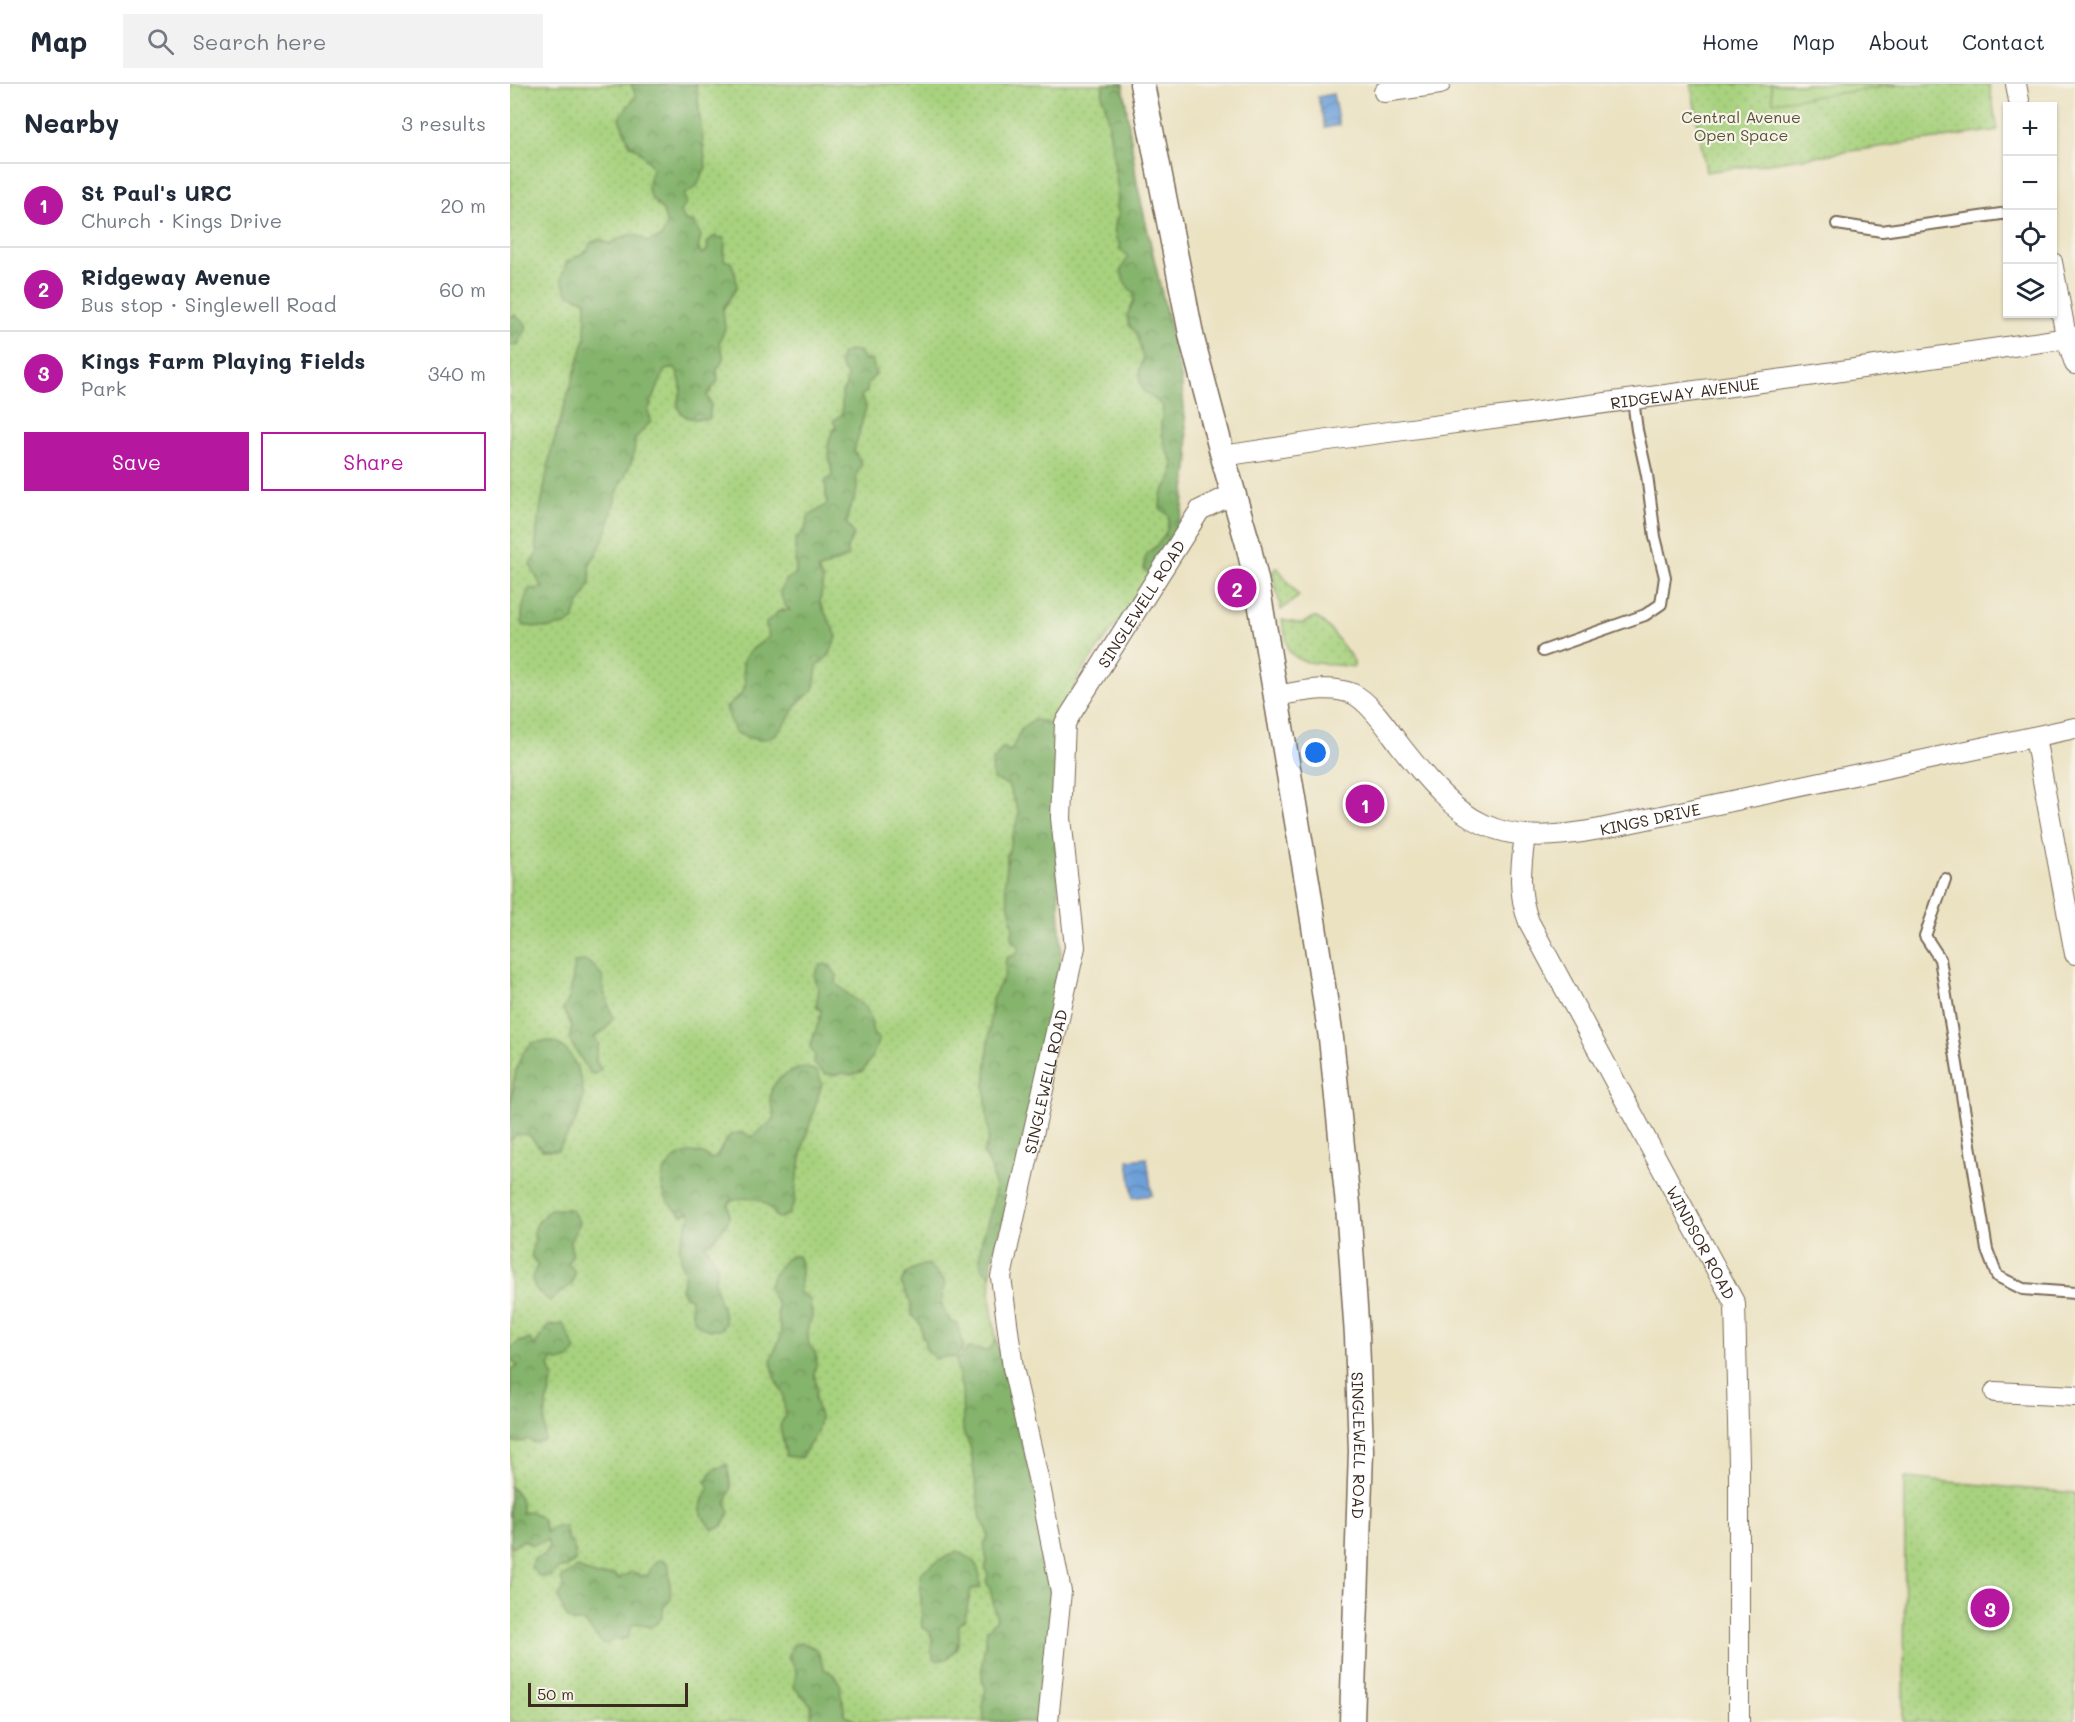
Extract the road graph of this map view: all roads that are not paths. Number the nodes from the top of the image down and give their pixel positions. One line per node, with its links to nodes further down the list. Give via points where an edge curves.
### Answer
1 (1142, 84): 12 (street, SINGLEWELL ROAD, via 1192,339)
2 (1440, 84): 4 (street)
3 (2016, 84): 5 (street)
4 (1384, 92)
5 (2019, 102)
6 (2003, 214): 7 (lane, via 1882,231)
7 (1837, 224)
8 (2052, 264): 9 (street)
9 (2071, 338): 10 (street); 11 (street, RIDGEWAY AVENUE)
10 (2075, 364)
11 (1633, 400): 12 (street, RIDGEWAY AVENUE); 14 (lane, via 1665,577 1661,603 1645,615)
12 (1223, 456): 13 (street, SINGLEWELL ROAD)
13 (1233, 494): 15 (street, SINGLEWELL ROAD, via 1255,572); 24 (street, SINGLEWELL ROAD, via 1200,510 1065,723 1060,818 1075,947 1001,1277 1013,1368 1060,1592)
14 (1543, 651)
15 (1276, 696): 18 (street, KINGS DRIVE, via 1321,690 1353,694 1462,813 1496,830); 25 (street, SINGLEWELL ROAD, via 1331,1038 1354,1281 1361,1451)
16 (2075, 728): 17 (street, KINGS DRIVE)
17 (2035, 737): 18 (street, KINGS DRIVE, via 1600,829); 20 (street)
18 (1525, 836): 26 (street, WINDSOR ROAD, via 1520,885 1529,922 1735,1304)
19 (1945, 879): 21 (lane, via 1925,936 1940,959 1988,1250 1997,1276 2023,1289)
20 (2075, 954)
21 (2075, 1293)
22 (1995, 1392): 23 (street)
23 (2075, 1396)
24 (1048, 1722)
25 (1352, 1722)
26 (1739, 1722)

